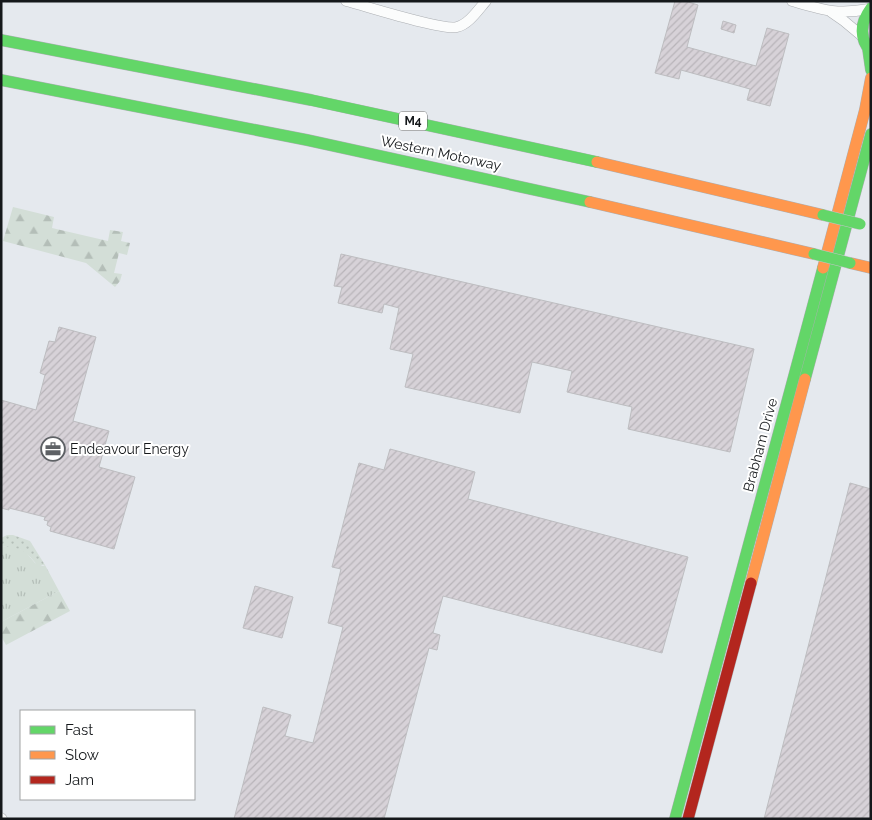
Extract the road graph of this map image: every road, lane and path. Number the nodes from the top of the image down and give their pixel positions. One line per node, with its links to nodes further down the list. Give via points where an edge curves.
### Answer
1 (346, 1): 2 (street, via 457,27)
2 (486, 1)
3 (792, 1): 5 (street)
4 (870, 9): 5 (street); 6 (main road, via 862,22)
5 (830, 12): 6 (street)
6 (862, 36): 8 (main road)
7 (1, 40): 13 (main road, Western Motorway / M4, bridge, via 184,74 591,160)
8 (869, 50): 9 (main road)
9 (871, 70)
10 (871, 78): 15 (main road, Brabham Drive)
11 (1, 80): 14 (main road, Western Motorway, bridge, via 458,172)
12 (871, 134): 16 (main road, Brabham Drive)
13 (865, 226)
14 (871, 268)
15 (675, 819)
16 (688, 819)

